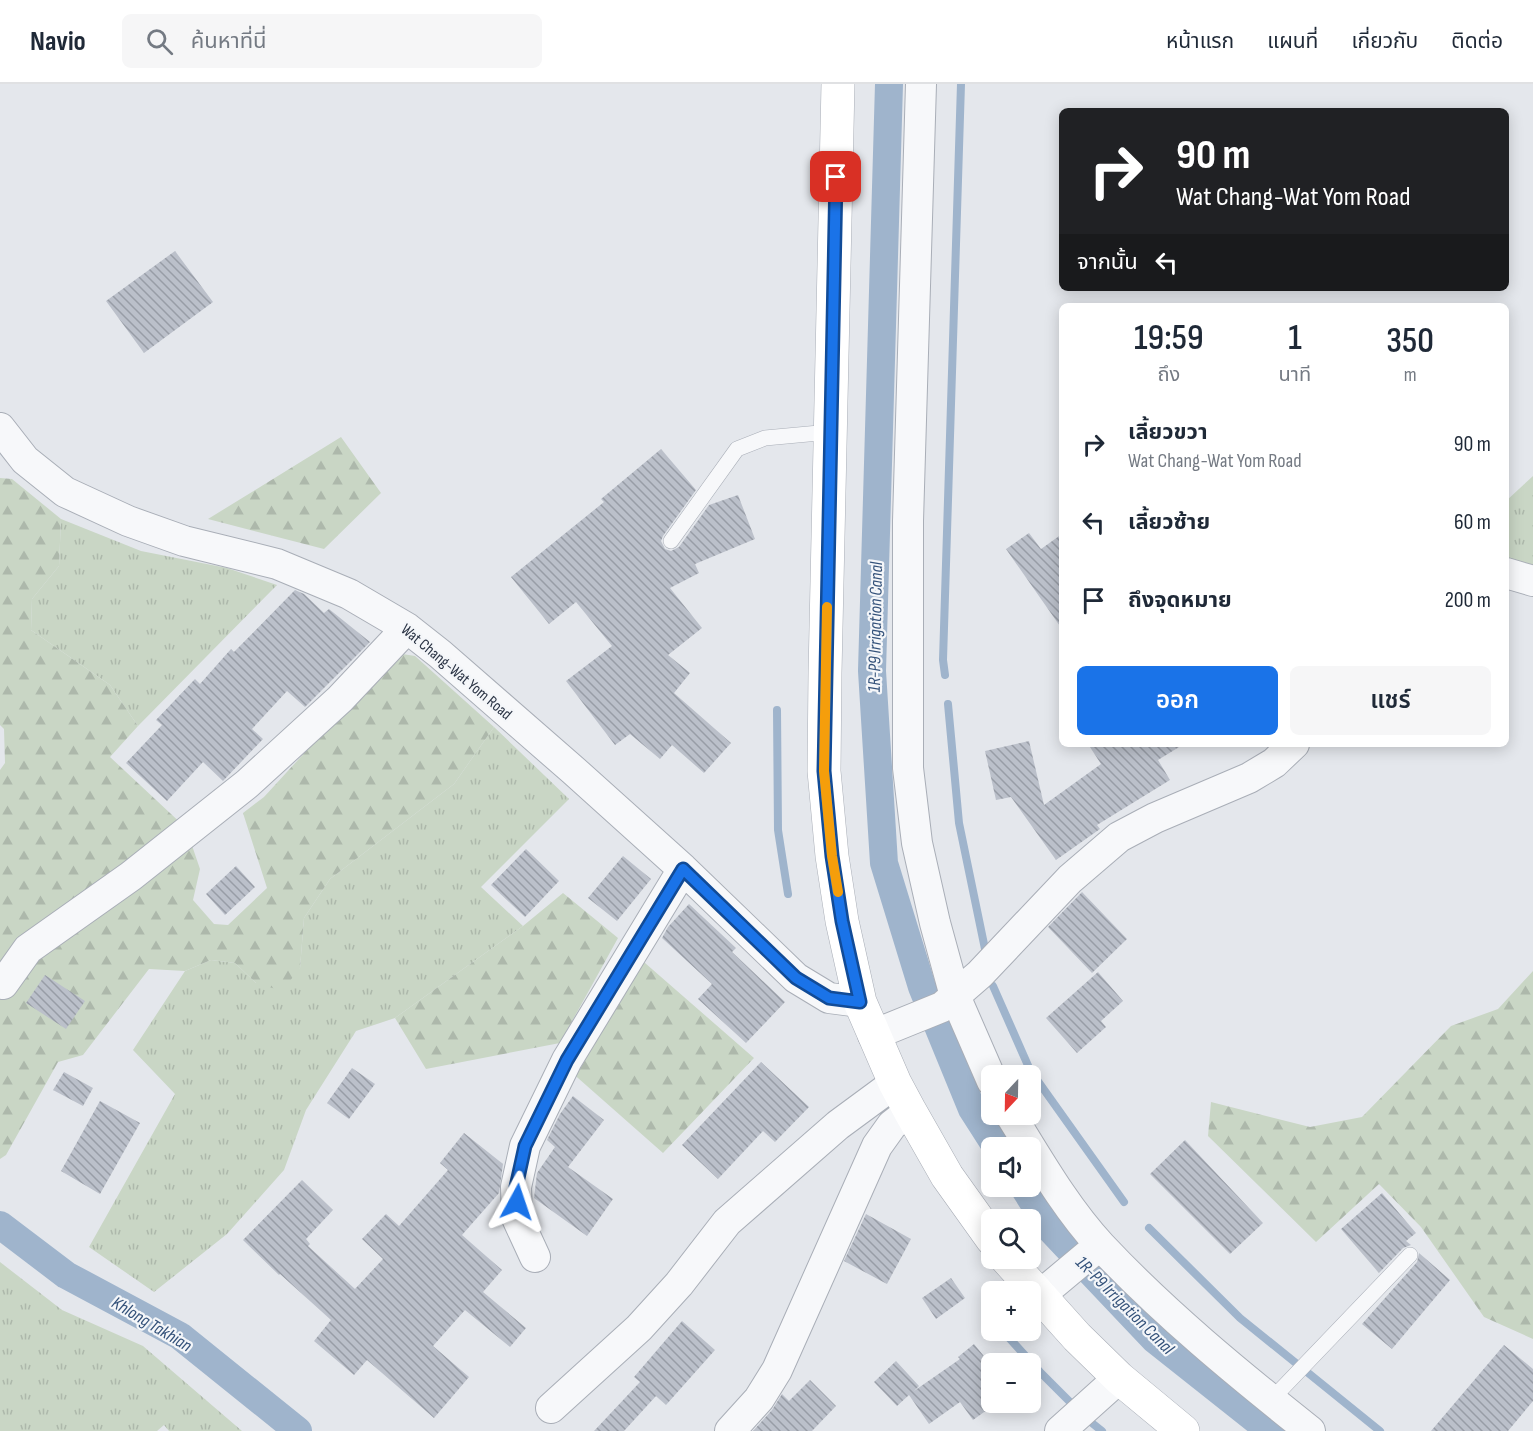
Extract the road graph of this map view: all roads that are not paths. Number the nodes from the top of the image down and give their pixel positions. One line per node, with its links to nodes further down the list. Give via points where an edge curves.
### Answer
1 (838, 84): 3 (main road)
2 (921, 84): 12 (street, via 908,521 908,768 917,843)
3 (830, 432): 5 (lane, via 765,438 737,449); 13 (main road, via 824,771 842,921)
4 (4, 443): 8 (street, Wat Chang-Wat Yom Road, via 65,492 128,521 184,541 277,564 350,594)
5 (671, 541)
6 (1509, 574): 7 (street)
7 (1533, 581)
8 (408, 628): 10 (street, Wat Chang-Wat Yom Road); 11 (street, via 340,699 247,784 131,876 28,949)
9 (1291, 747): 12 (street, via 1249,778 1119,837 1070,879 980,974)
10 (683, 869): 13 (street, Wat Chang-Wat Yom Road, via 796,978 829,998); 21 (street, via 567,1060 525,1146 516,1187 517,1218)
11 (3, 984)
12 (948, 1001): 14 (street); 15 (street)
13 (860, 1002): 14 (main road)
14 (873, 1035): 16 (main road)
15 (983, 1065)
16 (903, 1097): 18 (main road, via 947,1176); 26 (street, via 838,1125 727,1222 639,1328); 27 (street, via 892,1125 877,1146 777,1370 759,1399)
17 (1017, 1125): 19 (street)
18 (981, 1224)
19 (1093, 1251): 23 (street); 25 (street, via 1182,1326)
20 (1410, 1255): 25 (lane)
21 (535, 1257)
22 (1023, 1269): 23 (main road)
23 (1050, 1287): 24 (main road)
24 (1119, 1378): 28 (street); 29 (main road)
25 (1276, 1395): 30 (street)
26 (551, 1408)
27 (730, 1431)
28 (1060, 1431)
29 (1183, 1431)
30 (1310, 1431)

